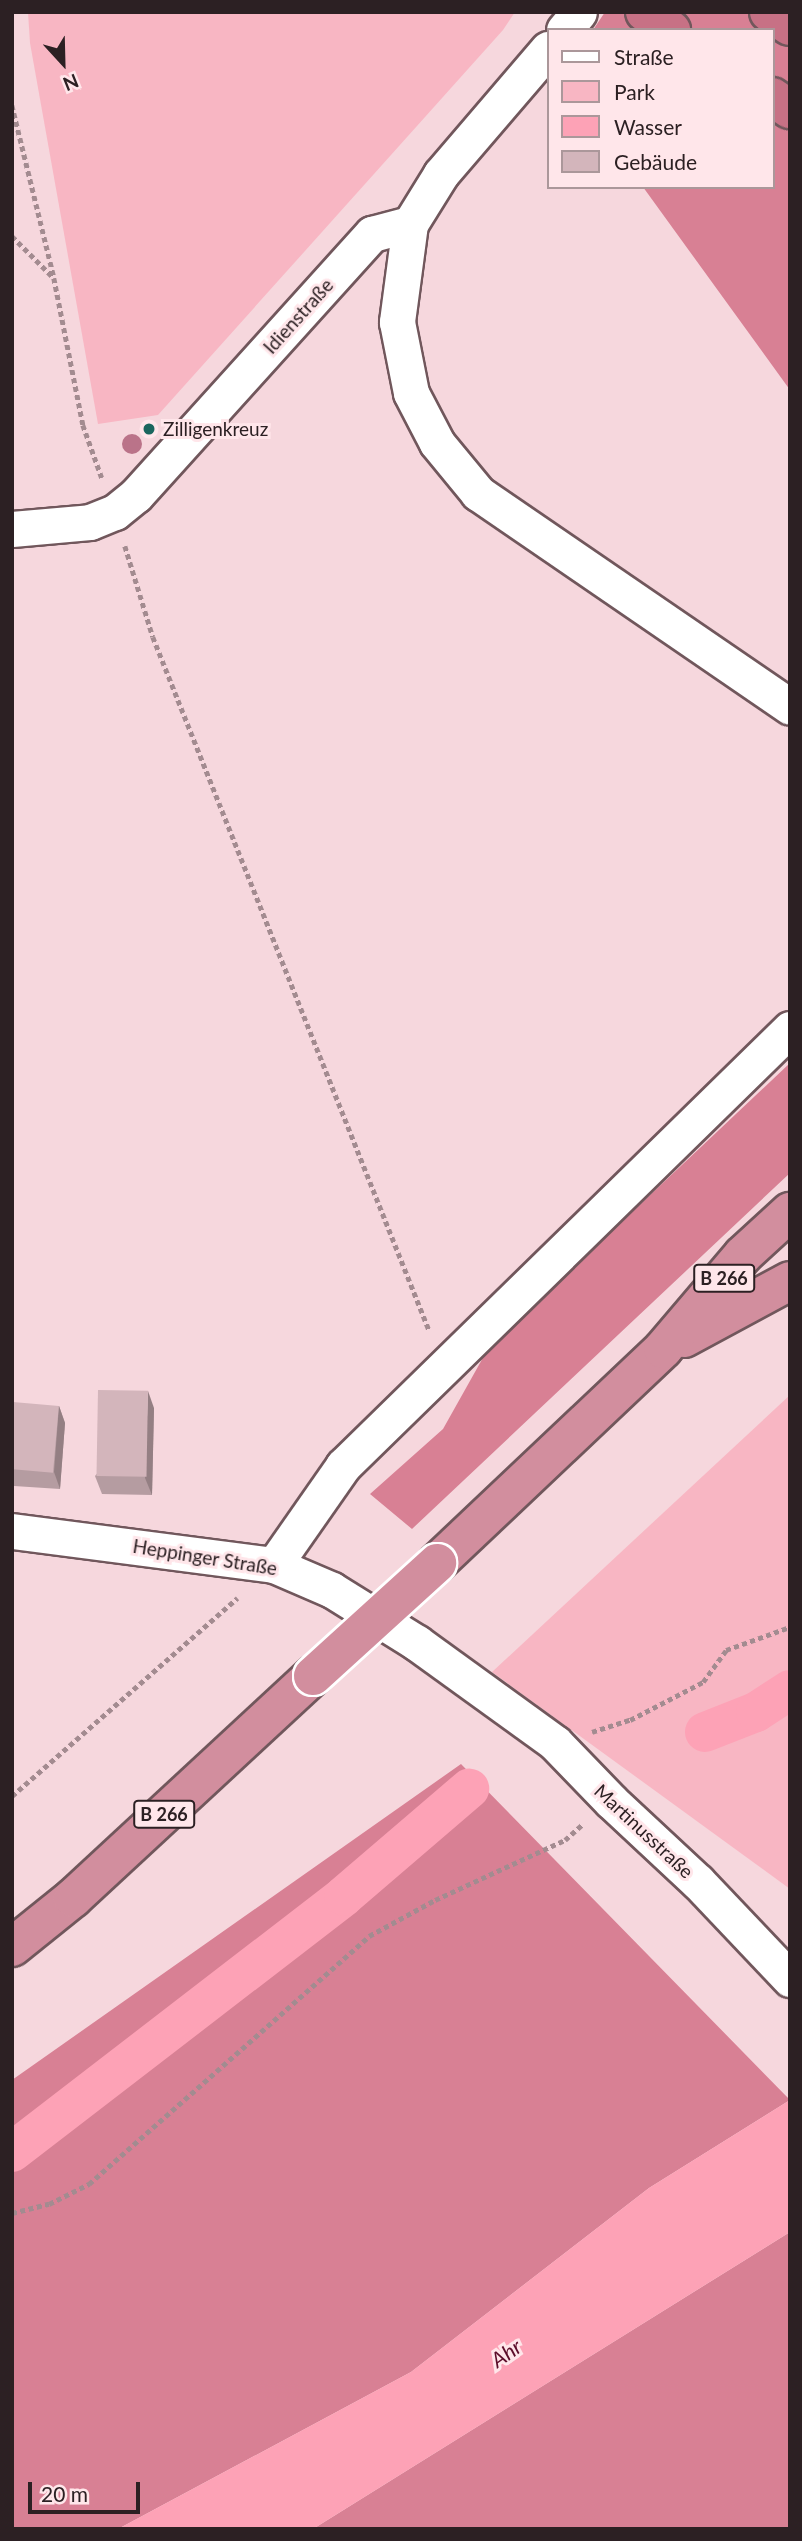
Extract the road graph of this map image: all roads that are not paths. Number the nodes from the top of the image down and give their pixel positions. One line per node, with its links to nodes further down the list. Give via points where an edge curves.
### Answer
1 (579, 12): 5 (street)
2 (645, 12): 6 (highway)
3 (769, 12): 4 (highway)
4 (790, 26)
5 (566, 28)
6 (668, 28)
7 (546, 51): 10 (street, via 441,174)
8 (774, 98): 9 (highway)
9 (790, 109)
10 (410, 224): 11 (street, Idienstraße, via 372,234 136,495 115,512 90,522); 12 (street, via 397,322 411,393 437,443 478,493)
11 (12, 529)
12 (790, 707)
13 (790, 1029): 18 (street, via 343,1466)
14 (790, 1212): 16 (highway, B 266, via 743,1255)
15 (790, 1280): 16 (highway, B 266)
16 (663, 1349): 20 (highway, B 266, bridge, via 73,1898)
17 (12, 1531): 18 (street, Heppinger Straße)
18 (274, 1565): 19 (street, Heppinger Straße, via 332,1590)
19 (489, 1693): 21 (street, Martinusstraße, via 555,1743)
20 (12, 1947)
21 (790, 1979)

